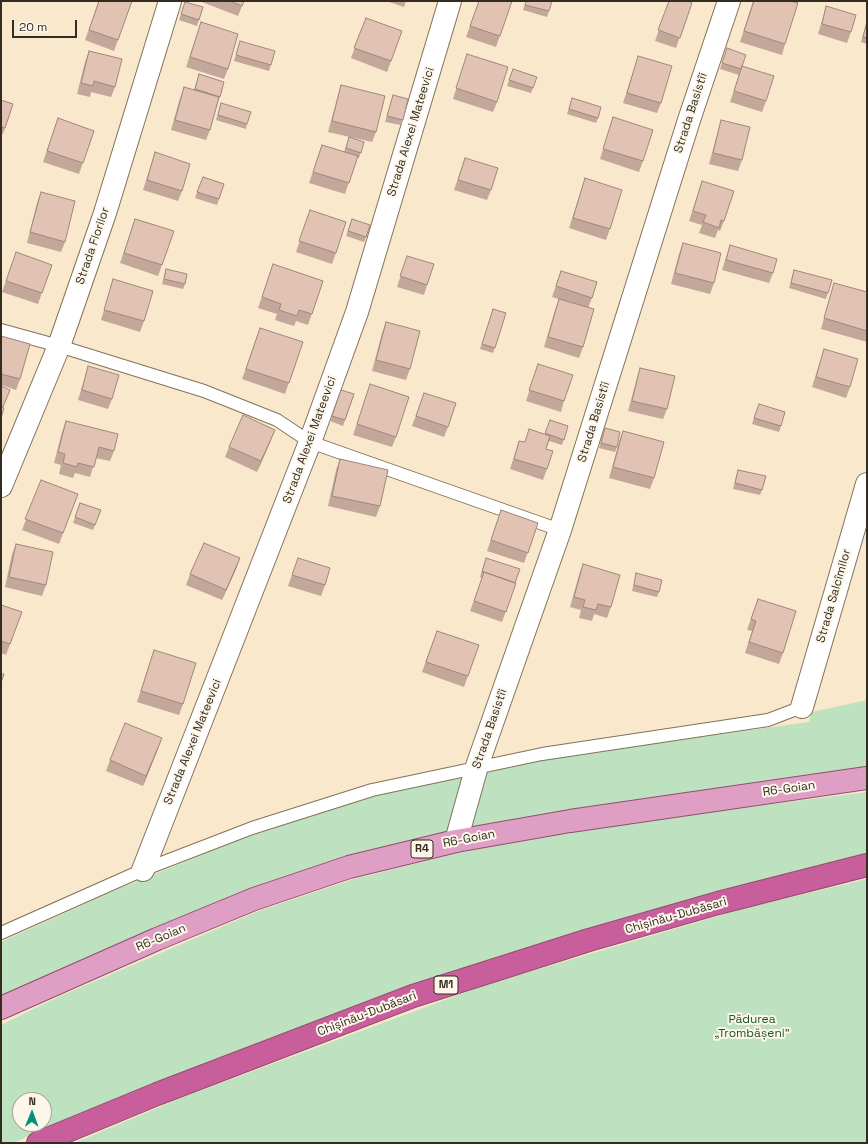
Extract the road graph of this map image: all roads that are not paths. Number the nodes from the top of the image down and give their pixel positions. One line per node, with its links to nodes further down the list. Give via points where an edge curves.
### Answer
1 (170, 1): 5 (street, Strada Florilor, via 105,214)
2 (450, 1): 6 (street, Strada Alexei Mateevici, via 357,312)
3 (729, 1): 9 (street, Strada Basistîi, via 688,120)
4 (1, 330): 5 (lane)
5 (59, 346): 6 (lane, via 204,391 277,420); 8 (street, Strada Florilor)
6 (310, 442): 9 (lane); 15 (street, Strada Alexei Mateevici)
7 (867, 484): 10 (street, Strada Salcîmilor)
8 (1, 486)
9 (560, 530): 11 (street, Strada Basistîi)
10 (802, 707): 11 (lane, via 768,720)
11 (477, 766): 13 (street, Strada Basistîi); 15 (lane, via 372,790 252,828)
12 (867, 778): 13 (main road, R6-Goian / R4, via 578,820)
13 (456, 841): 17 (main road, R6-Goian / R4, via 349,867 254,899)
14 (867, 865): 18 (highway, Chișinău-Dubăsari / M1, via 718,903 412,996 157,1094)
15 (143, 870): 16 (lane)
16 (1, 933)
17 (1, 1008)
18 (38, 1143)

